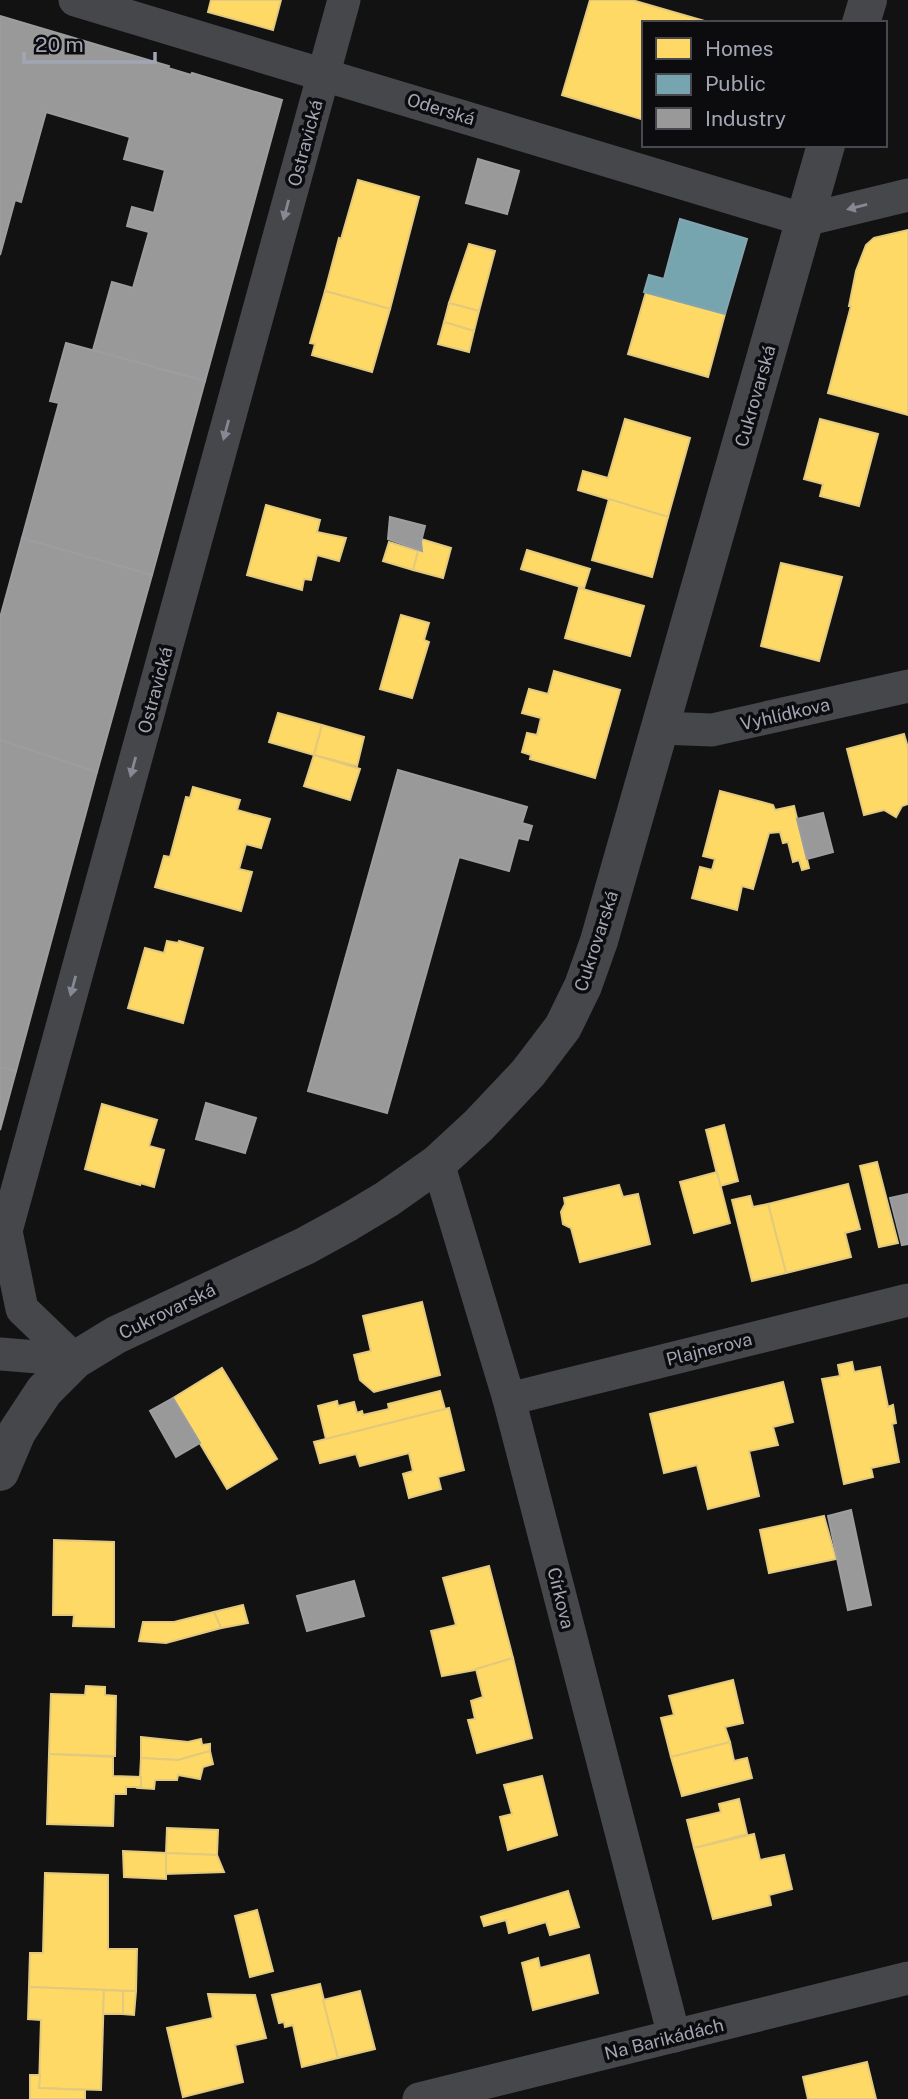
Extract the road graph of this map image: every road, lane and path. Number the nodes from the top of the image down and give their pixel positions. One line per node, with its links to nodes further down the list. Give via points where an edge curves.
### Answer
1 (75, 0): 5 (street, Oderská)
2 (344, 0): 5 (street, Ostravická)
3 (868, 0): 4 (street)
4 (862, 21)
5 (324, 74): 8 (street, Oderská); 14 (street, Ostravická, one-way to 14, via 6,1231 22,1309)
6 (825, 147): 8 (street, Cukrovarská)
7 (908, 195): 8 (street, one-way to 8)
8 (805, 220): 10 (street, Cukrovarská)
9 (908, 686): 10 (street, Vyhlídkova, via 712,730)
10 (660, 728): 11 (street, Cukrovarská, via 599,941 563,1027 528,1073)
11 (439, 1163): 14 (street, Cukrovarská, via 348,1223 116,1335); 15 (street, Církova)
12 (908, 1300): 15 (street, Plajnerova)
13 (0, 1354): 14 (street)
14 (75, 1360): 16 (street, Cukrovarská, via 44,1391 17,1432)
15 (509, 1399): 18 (street, Církova)
16 (0, 1472)
17 (908, 1978): 18 (street, Na Barikádách)
18 (674, 2036): 19 (street, Na Barikádách)
19 (419, 2099)

